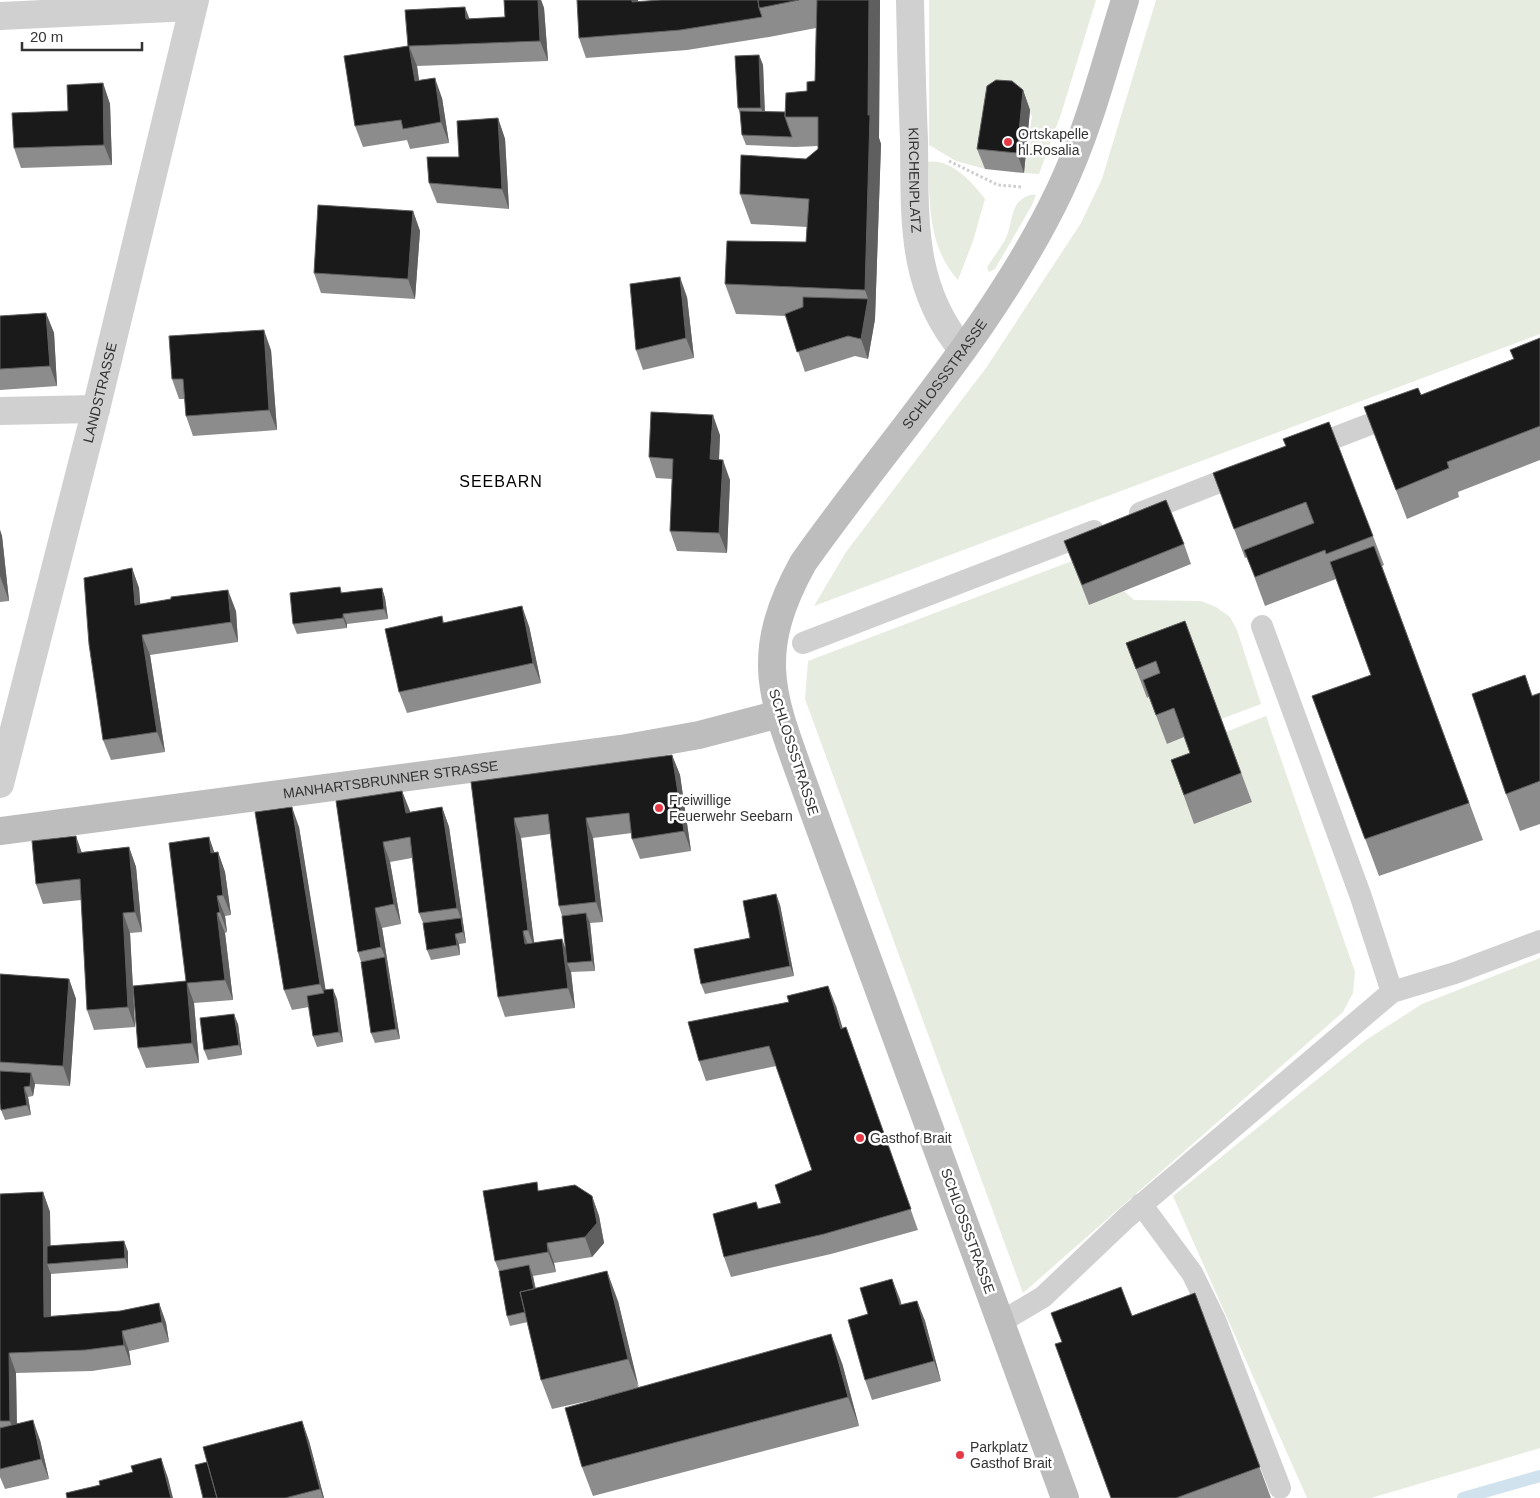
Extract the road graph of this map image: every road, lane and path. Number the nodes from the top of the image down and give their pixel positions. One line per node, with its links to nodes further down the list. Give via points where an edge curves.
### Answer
1 (910, 0): 5 (street, KIRCHENPLATZ)
2 (1125, 0): 6 (main road, SCHLOSSSTRASSE, via 1099,88)
3 (194, 4): 4 (street); 9 (street, LANDSTRASSE)
4 (0, 16)
5 (914, 144): 6 (path, via 998,185); 7 (street, KIRCHENPLATZ, via 920,257 940,319)
6 (1060, 191): 7 (main road, SCHLOSSSTRASSE, via 1002,291)
7 (962, 349): 15 (main road, SCHLOSSSTRASSE, via 826,530 786,595 771,654 772,688)
8 (1419, 405): 11 (lane)
9 (96, 409): 10 (street); 16 (street, LANDSTRASSE)
10 (0, 411)
11 (1288, 455)
12 (1260, 466): 14 (lane)
13 (1262, 626): 19 (lane, via 1361,897)
14 (803, 643)
15 (779, 714): 17 (main road, MANHARTSBRUNNER STRASSE, via 621,749); 21 (main road, SCHLOSSSTRASSE)
16 (0, 784)
17 (0, 831)
18 (1540, 941): 19 (lane, via 1455,973)
19 (1392, 992): 20 (lane)
20 (1141, 1204): 21 (lane, via 1043,1297); 22 (lane, via 1192,1273 1215,1320)
21 (1001, 1322): 23 (main road, SCHLOSSSTRASSE)
22 (1280, 1488)
23 (1065, 1498)

